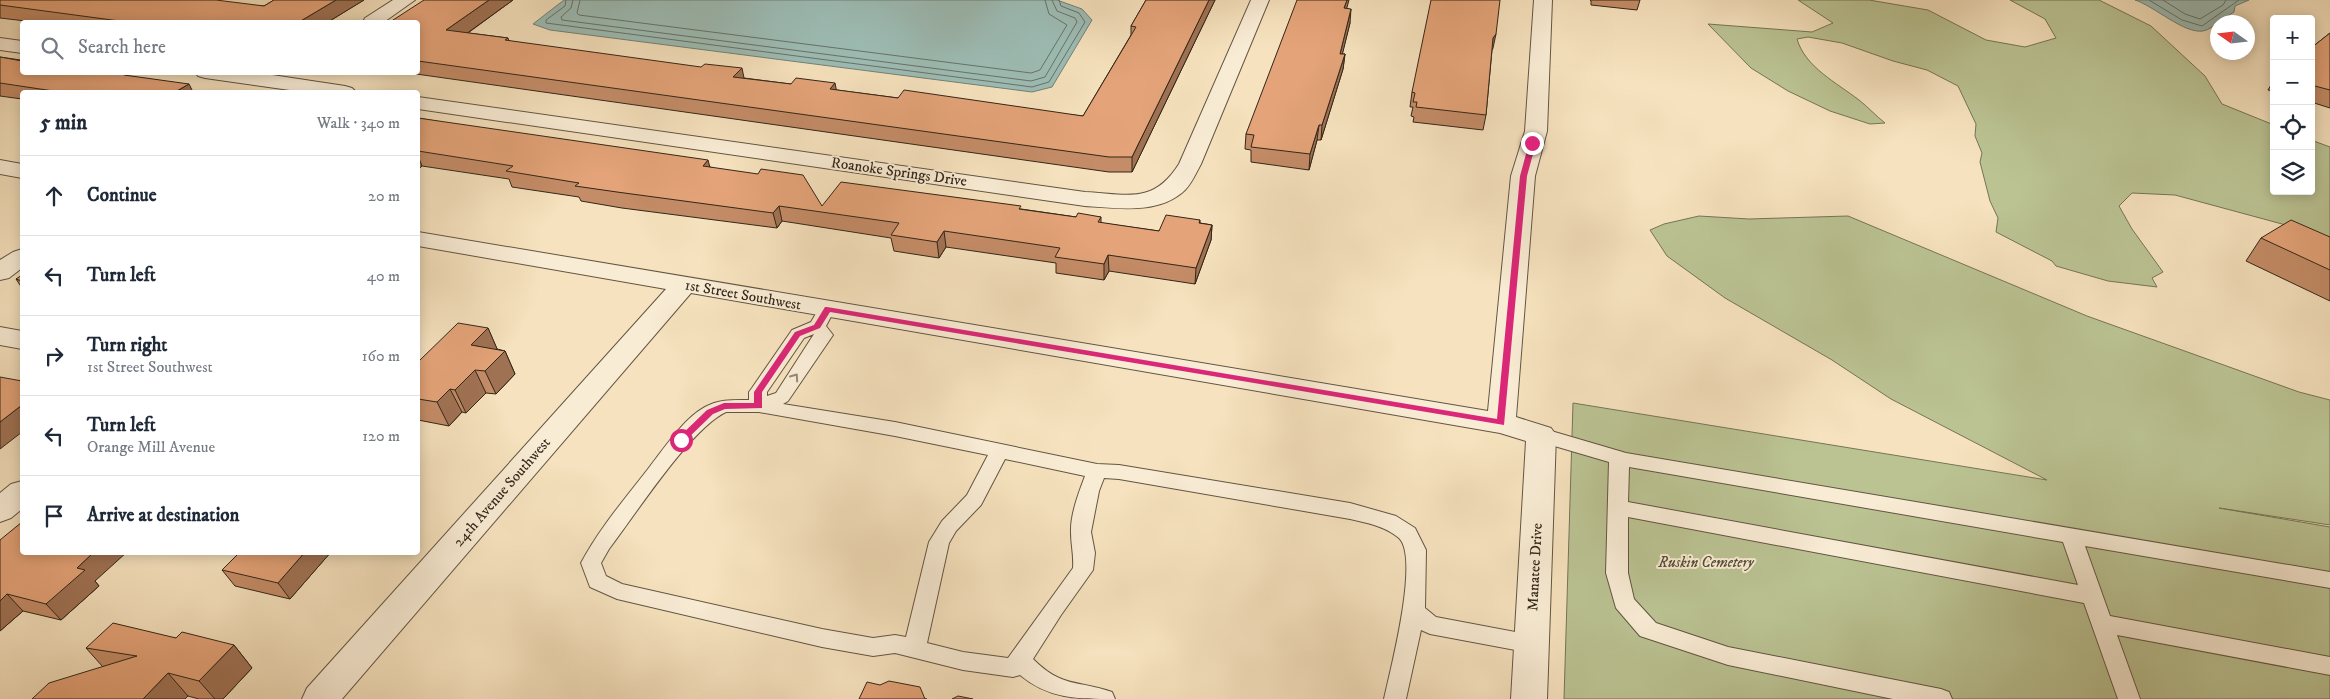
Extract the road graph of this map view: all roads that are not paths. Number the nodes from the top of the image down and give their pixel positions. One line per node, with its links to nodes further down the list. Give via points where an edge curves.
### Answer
1 (406, 0): 4 (street)
2 (1260, 0): 10 (street, Roanoke Springs Drive, via 1190,164 1178,184 1158,198 1131,201 1085,199)
3 (1543, 0): 21 (street, via 1536,131 1523,176)
4 (375, 20)
5 (0, 44): 6 (street)
6 (20, 47)
7 (225, 75): 8 (street)
8 (280, 83): 9 (street)
9 (331, 90)
10 (420, 103)
11 (0, 167): 12 (street)
12 (20, 171)
13 (420, 239): 16 (street, 1st Street Southwest)
14 (20, 258): 15 (street)
15 (0, 272)
16 (684, 285): 17 (street, 1st Street Southwest); 38 (street, 24th Avenue Southwest)
17 (822, 318): 20 (lane, via 798,334 758,392); 21 (street, 1st Street Southwest)
18 (0, 336): 19 (street)
19 (20, 340)
20 (759, 406): 23 (lane); 35 (lane, via 724,406 710,412 681,440 602,543 591,563 597,581 617,591 822,638 873,647 895,644)
21 (1501, 422): 22 (street, 1st Street Southwest)
22 (1541, 434): 24 (lane); 34 (street, Manatee Drive)
23 (1000, 451): 25 (lane); 35 (lane, via 974,500 949,526 939,542)
24 (1619, 458): 27 (lane); 29 (lane)
25 (1097, 471): 32 (lane, via 1350,511 1389,521 1408,534 1416,550); 36 (lane, via 1089,490 1081,532 1085,553 1083,570)
26 (20, 494): 28 (street)
27 (1619, 508): 31 (lane); 42 (lane, via 1617,573 1624,602 1648,630 1728,656)
28 (0, 510)
29 (2071, 536): 30 (lane); 31 (lane)
30 (2330, 580)
31 (2093, 596): 33 (lane)
32 (1414, 612): 34 (lane, via 1430,625); 40 (lane)
33 (2102, 623): 37 (lane); 43 (lane)
34 (1531, 644): 41 (street, Manatee Drive)
35 (914, 649): 36 (lane, via 963,661 1013,668)
36 (1019, 660): 39 (lane, via 1040,681 1060,690)
37 (2330, 666)
38 (320, 699)
39 (1104, 699)
40 (1395, 699)
41 (1529, 699)
42 (1941, 699)
43 (2129, 699)

